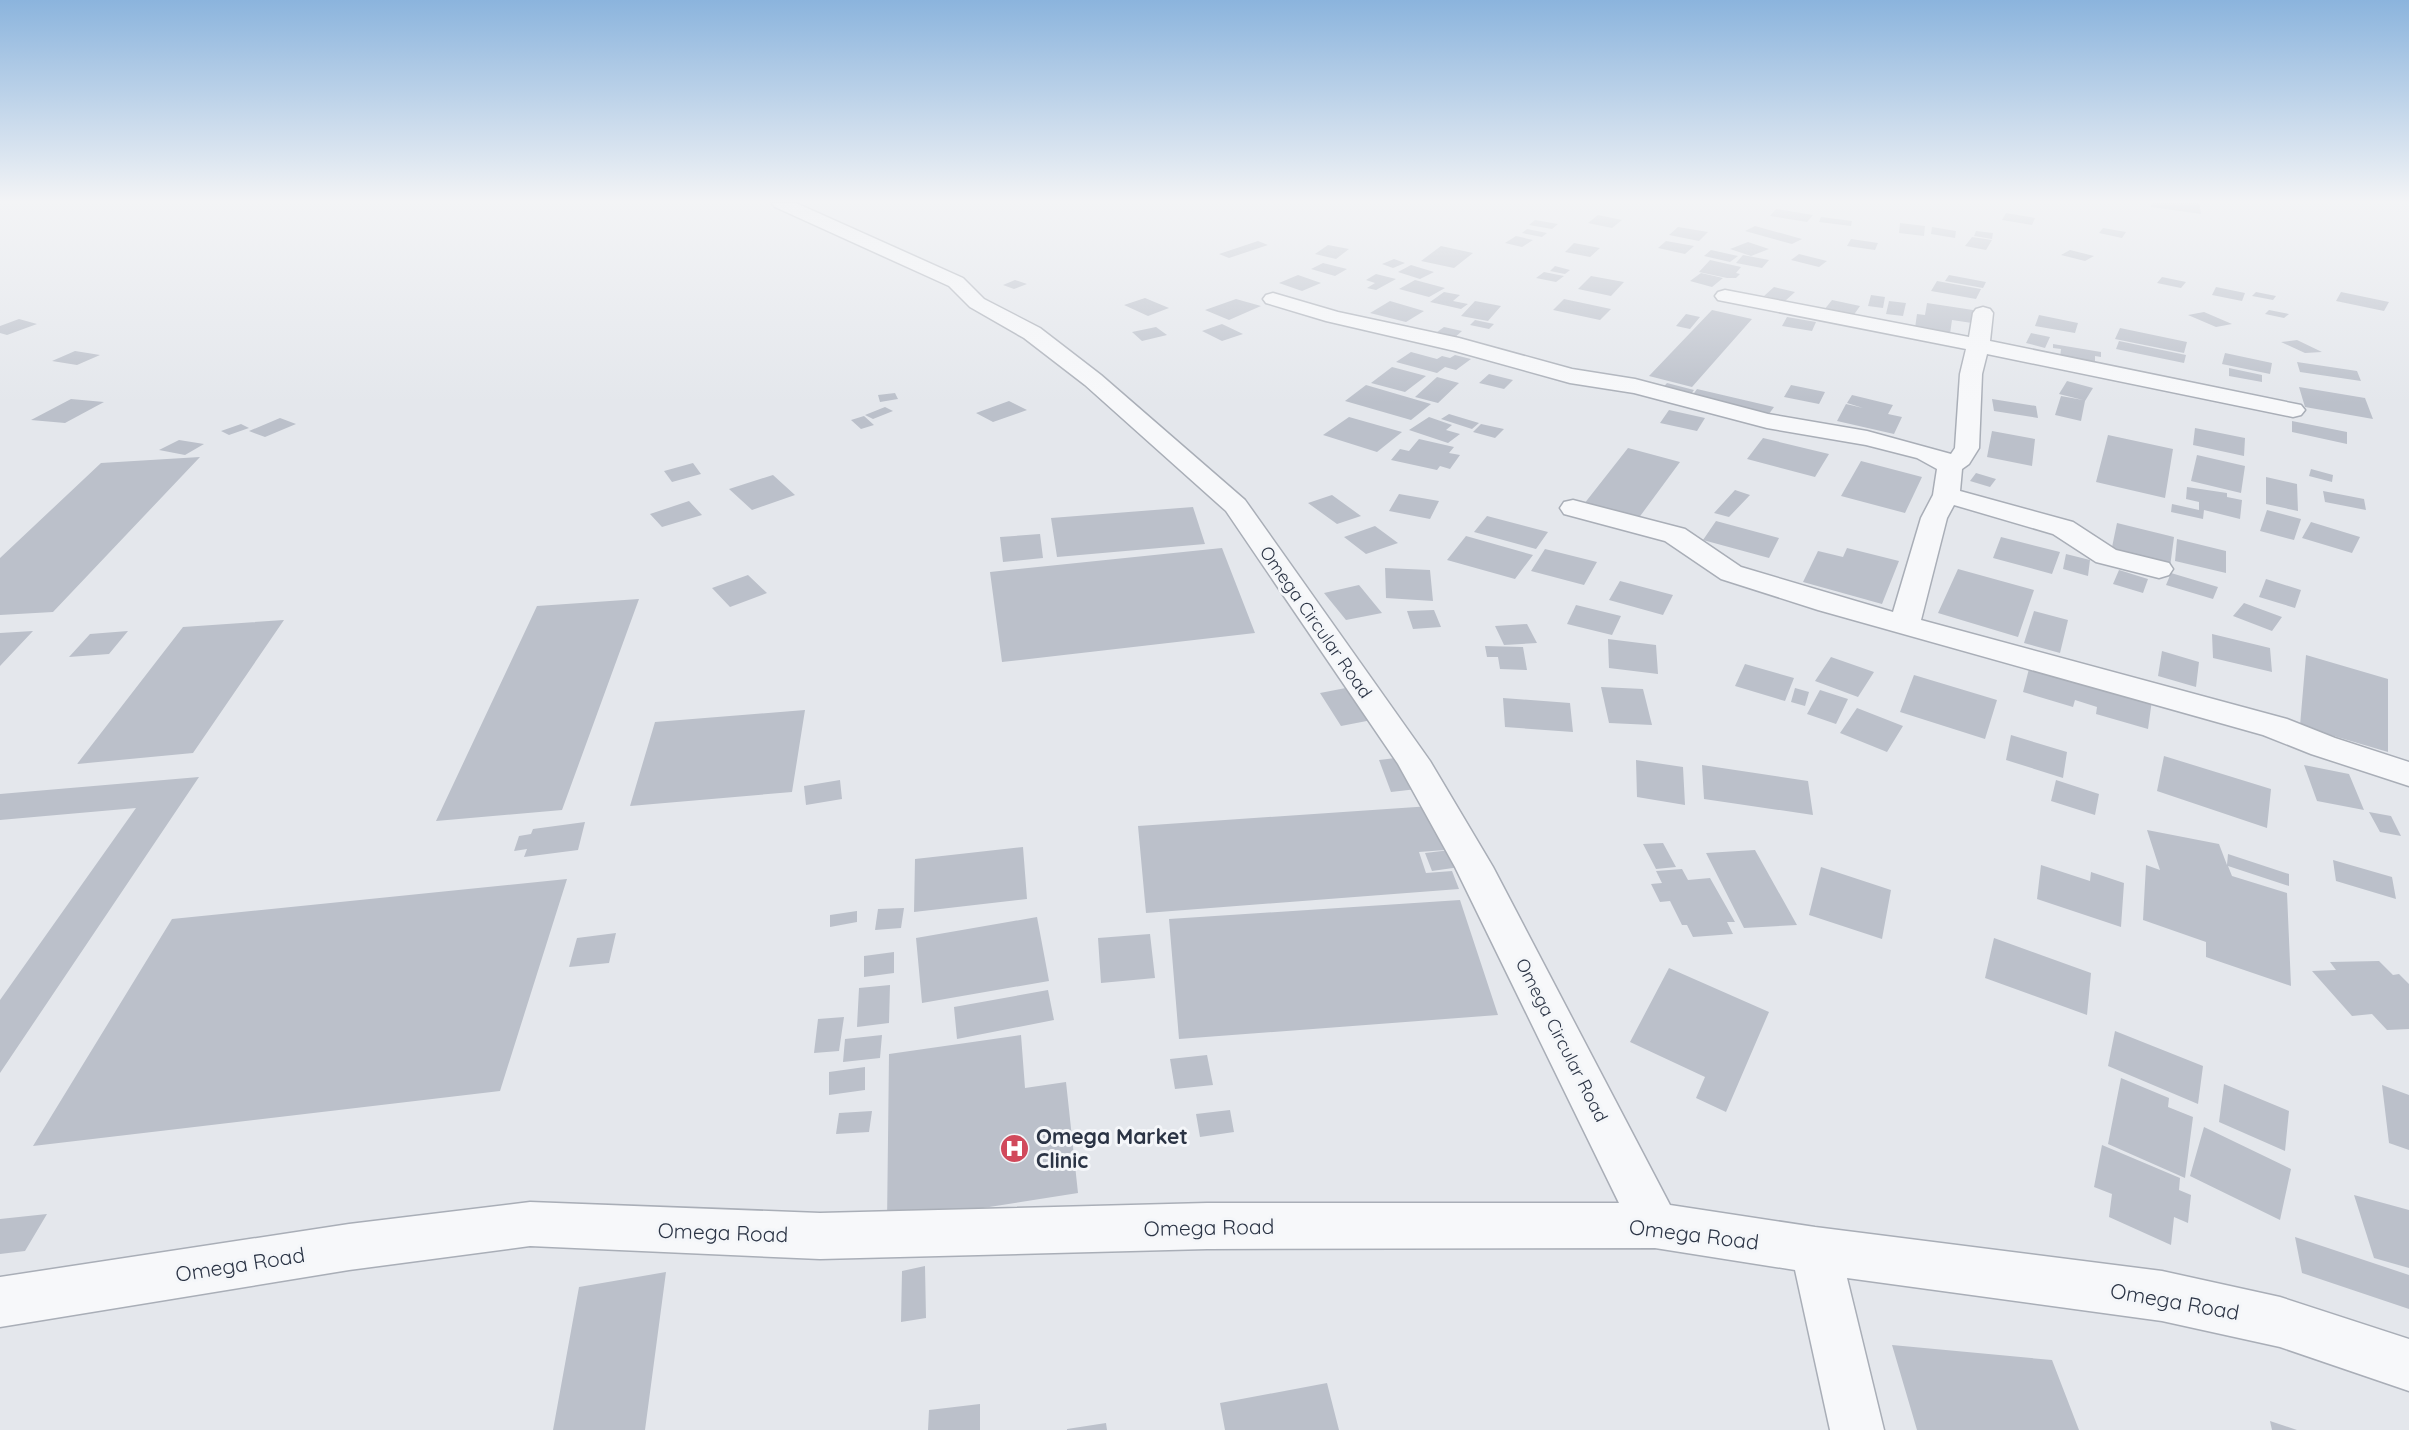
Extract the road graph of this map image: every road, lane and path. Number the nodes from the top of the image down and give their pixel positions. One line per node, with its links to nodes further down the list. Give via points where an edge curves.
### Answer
1 (929, 270): 13 (street, Omega Circular Road, via 956,282 977,303 1032,333 1093,380 1236,506 1413,761 1474,867)
2 (1725, 296): 5 (street)
3 (1273, 299): 7 (street, via 1570,376 1635,386 1767,421 1877,440 1926,453)
4 (1983, 313): 5 (street)
5 (1978, 346): 6 (street); 7 (street, via 1966,416 1967,448)
6 (2293, 410)
7 (1950, 466): 8 (street)
8 (1946, 495): 10 (street, via 2063,528 2106,556); 11 (street, via 1935,518)
9 (1573, 508): 11 (street, via 1675,535 1731,573)
10 (2158, 569)
11 (1904, 626): 12 (street, via 2275,727)
12 (2409, 774)
13 (1655, 1225): 14 (street, Omega Road); 15 (street, Omega Road, via 1207,1226 820,1236 530,1224 350,1247)
14 (1815, 1250): 16 (street, Omega Road, via 2162,1296 2280,1322); 17 (street)
15 (0, 1302)
16 (2409, 1365)
17 (1857, 1430)

